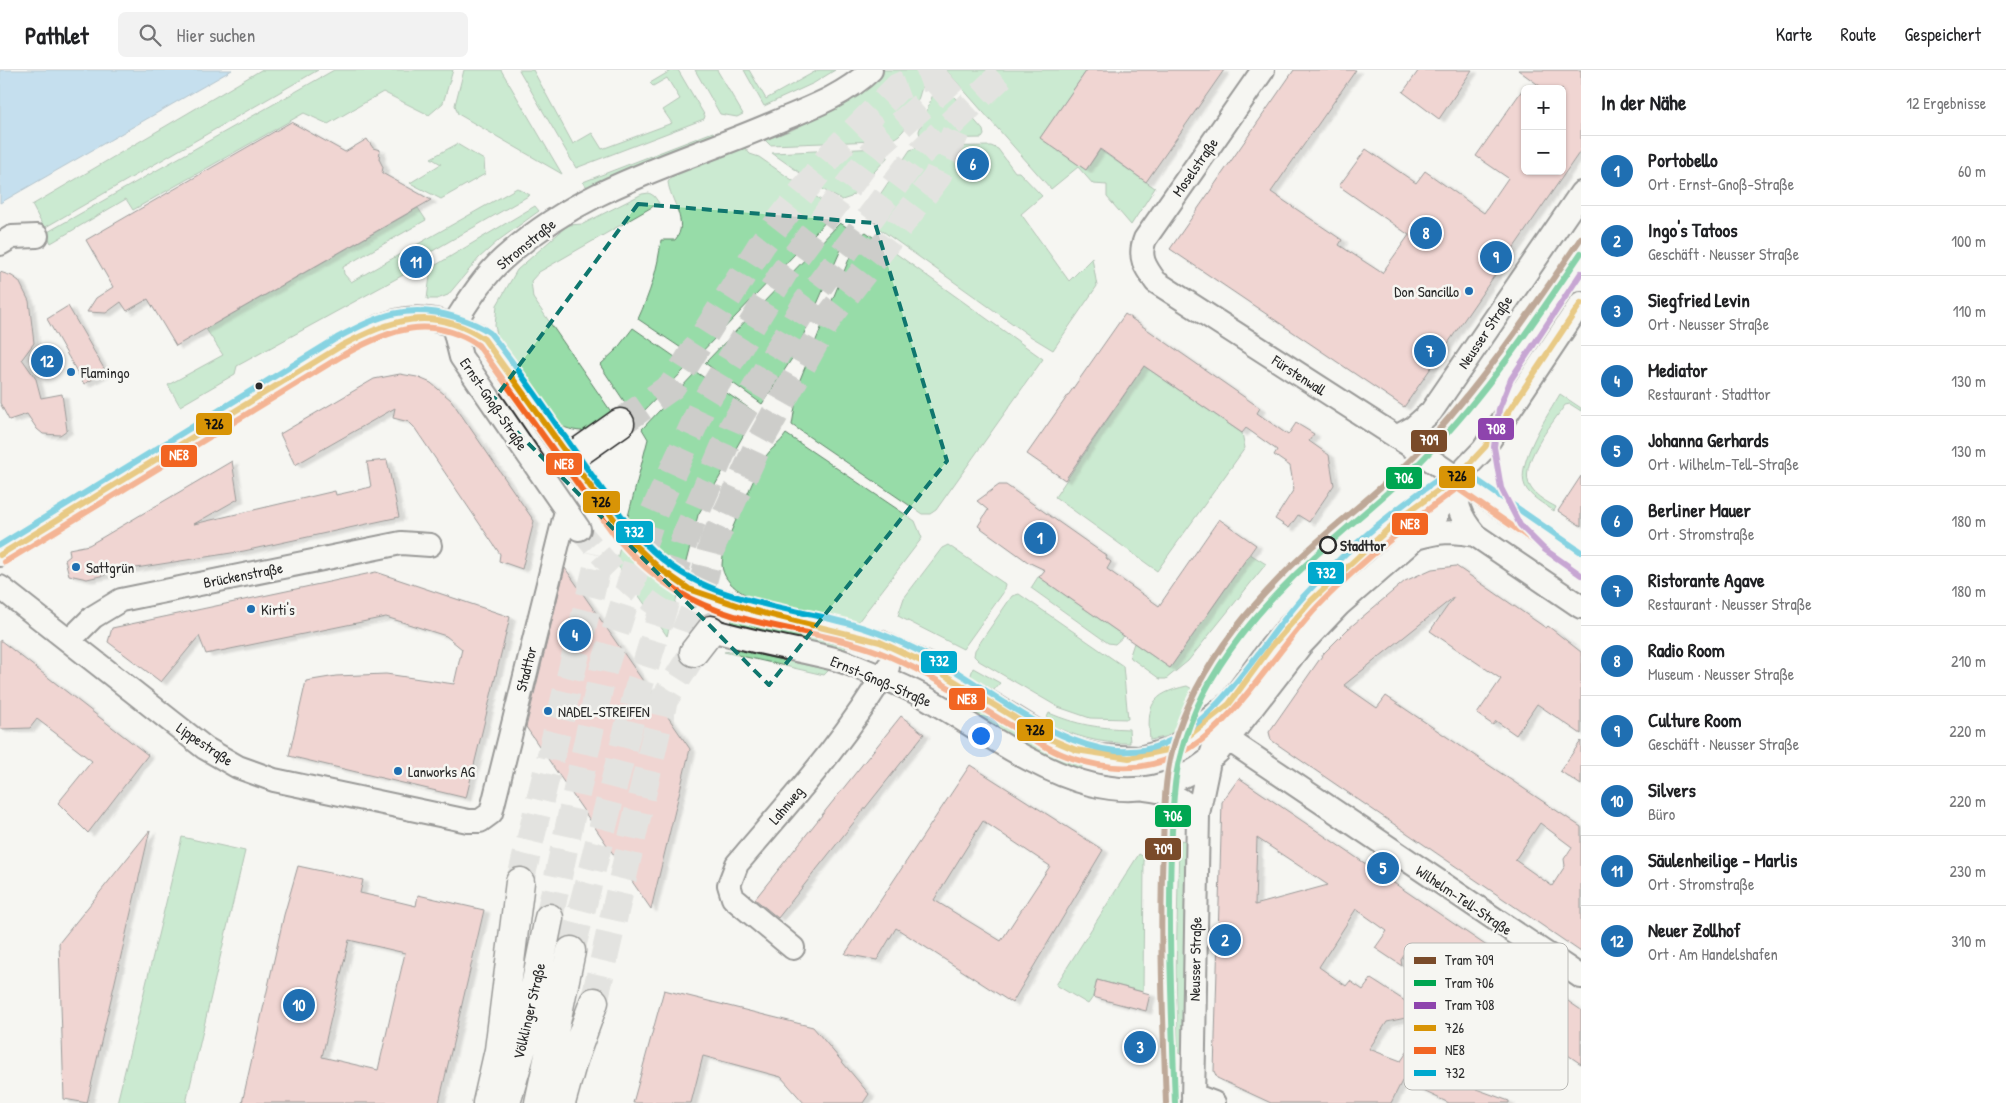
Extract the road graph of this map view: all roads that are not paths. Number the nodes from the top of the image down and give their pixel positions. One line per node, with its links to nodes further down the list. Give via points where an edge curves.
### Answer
1 (871, 70): 8 (street, Stromstraße, via 860,81 813,107 653,169 588,198 503,259)
2 (1263, 70): 6 (street, Moselstraße, via 1145,239 1141,249)
3 (1581, 193): 10 (street, Neusser Straße, via 1431,412)
4 (37, 236): 5 (street, via 12,237)
5 (0, 244)
6 (1146, 268): 10 (street, Fürstenwall, via 1156,282)
7 (1581, 303): 12 (street, Neusser Straße, via 1485,447)
8 (453, 325): 11 (street, Ernst-Gnoß-Straße, via 474,331 484,339); 14 (street, Ernst-Gnoß-Straße, via 461,357); 19 (street, via 412,317 382,324)
9 (620, 423): 11 (highway)
10 (1396, 437): 12 (street, Fürstenwall)
11 (569, 459): 13 (street, Ernst-Gnoß-Straße); 14 (street, Stadttor, via 561,482)
12 (1457, 477): 16 (street, via 1458,509); 17 (street, Neusser Straße, via 1436,515); 20 (street, Fürstenwall); 29 (street, Neusser Straße, via 1400,518 1311,601 1271,647)
13 (587, 484)
14 (563, 507): 15 (street, Ernst-Gnoß-Straße); 36 (street, Stadttor, via 491,813)
15 (579, 529)
16 (1475, 535): 17 (street, Neusser Straße, via 1438,531); 23 (street)
17 (1416, 538): 30 (street, Neusser Straße, via 1318,625 1279,671)
18 (430, 545): 25 (street, Brückenstraße, via 401,543 121,600 93,617)
19 (0, 555)
20 (1581, 563)
21 (0, 588): 25 (street, Lippestraße)
22 (715, 599): 26 (street, Ernst-Gnoß-Straße, via 866,638)
23 (1581, 607)
24 (711, 630): 27 (highway); 28 (street, Ernst-Gnoß-Straße, via 828,658)
25 (70, 640): 36 (street, Lippestraße, via 205,748 238,766 274,780)
26 (898, 650): 28 (street, Lahnweg); 31 (street, Ernst-Gnoß-Straße, via 1048,738)
27 (694, 652)
28 (882, 678): 33 (street, Ernst-Gnoß-Straße, via 919,694 1067,779); 40 (street, Lahnweg, via 834,747 737,864 730,880 733,898)
29 (1229, 704): 30 (street); 31 (street, Ernst-Gnoß-Straße, via 1172,750 1139,758); 32 (street, Neusser Straße)
30 (1230, 740): 32 (street, Ernst-Gnoß-Straße); 39 (street, Wilhelm-Tell-Straße)
31 (1100, 756): 33 (street)
32 (1209, 761): 34 (street, Ernst-Gnoß-Straße, via 1178,778); 35 (street, Neusser Straße)
33 (1093, 786): 34 (street, Ernst-Gnoß-Straße, via 1115,790)
34 (1142, 788): 35 (street, via 1166,791)
35 (1198, 814): 45 (street, Neusser Straße)
36 (480, 821)
37 (520, 882): 46 (highway, via 499,1050)
38 (549, 918): 47 (highway, Völklinger Straße, via 524,1040)
39 (1531, 943)
40 (794, 948)
41 (571, 951): 48 (highway, Völklinger Straße)
42 (1568, 968): 43 (street, Wilhelm-Tell-Straße)
43 (1581, 977)
44 (594, 1002): 49 (highway)
45 (1200, 1100)
46 (487, 1103)
47 (506, 1103)
48 (538, 1103)
49 (561, 1103)

